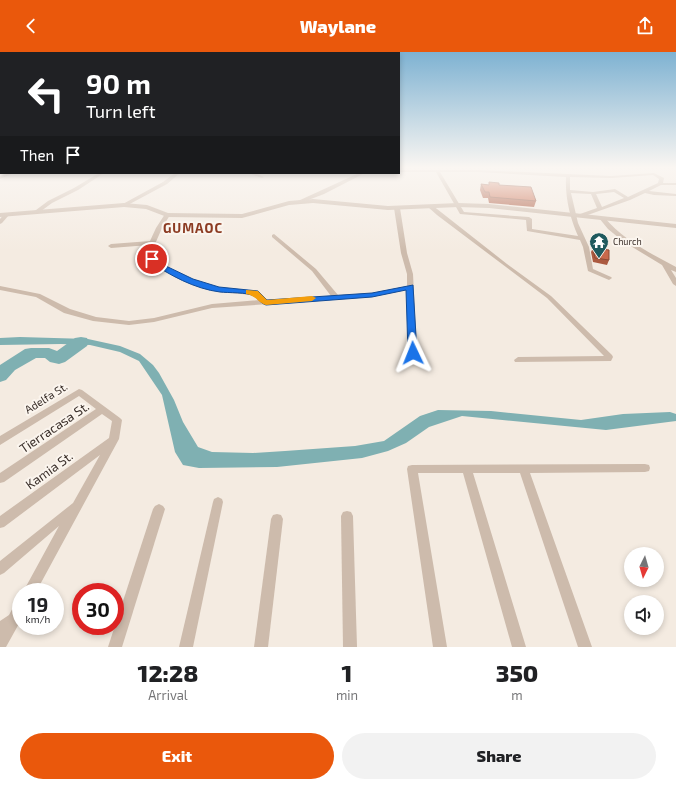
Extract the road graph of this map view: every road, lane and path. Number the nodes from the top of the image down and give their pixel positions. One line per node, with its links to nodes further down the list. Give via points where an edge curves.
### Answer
1 (64, 195): 16 (street)
2 (143, 195): 11 (street)
3 (317, 195): 10 (street)
4 (452, 195): 12 (street)
5 (569, 195): 17 (street)
6 (594, 195): 15 (street)
7 (622, 195): 9 (street)
8 (638, 195): 9 (street)
9 (628, 199): 15 (street)
10 (300, 201): 14 (street); 19 (street, via 242,216)
11 (124, 205): 16 (street); 19 (street, via 147,207)
12 (458, 205): 13 (street); 17 (street); 25 (street, via 462,213 529,219 529,230)
13 (430, 206): 14 (street); 37 (street, via 547,296 609,357)
14 (397, 208): 32 (street, via 410,274)
15 (600, 209): 20 (street)
16 (35, 213): 18 (street)
17 (572, 214): 20 (street); 25 (street)
18 (3, 215): 22 (street)
19 (167, 215): 26 (street)
20 (582, 215): 21 (street)
21 (602, 218): 23 (street); 28 (street, via 626,241)
22 (0, 222)
23 (676, 226)
24 (274, 236): 34 (street, via 314,270)
25 (583, 239): 30 (street, via 590,270)
26 (152, 243): 27 (street); 35 (street, via 149,251 152,259 165,269 218,290 255,293)
27 (111, 246)
28 (664, 264): 29 (street); 31 (street)
29 (676, 270)
30 (609, 278)
31 (676, 284)
32 (410, 287): 34 (street, via 372,295); 36 (street)
33 (0, 288): 35 (street, via 38,296 67,311 96,319 129,323 154,320 212,306)
34 (336, 297): 35 (street)
35 (266, 302)
36 (413, 353)
37 (518, 360)
38 (103, 409): 39 (street, via 117,420); 40 (street, Adelfa St., via 79,392); 44 (street, Tierracasa St.)
39 (114, 439): 46 (street); 50 (street, Kamia St.)
40 (0, 441)
41 (645, 468): 43 (street)
42 (467, 469): 43 (street); 61 (street, via 412,469); 62 (street)
43 (524, 469): 63 (street)
44 (0, 479)
45 (218, 502): 58 (street)
46 (78, 504): 51 (street); 52 (street)
47 (159, 509): 57 (street)
48 (347, 516): 60 (street)
49 (277, 519): 59 (street)
50 (0, 523)
51 (0, 569)
52 (35, 583)
53 (12, 619): 55 (street)
54 (12, 624): 56 (street)
55 (0, 630)
56 (0, 645)
57 (115, 647)
58 (186, 647)
59 (261, 647)
60 (350, 647)
61 (440, 647)
62 (519, 647)
63 (585, 647)

